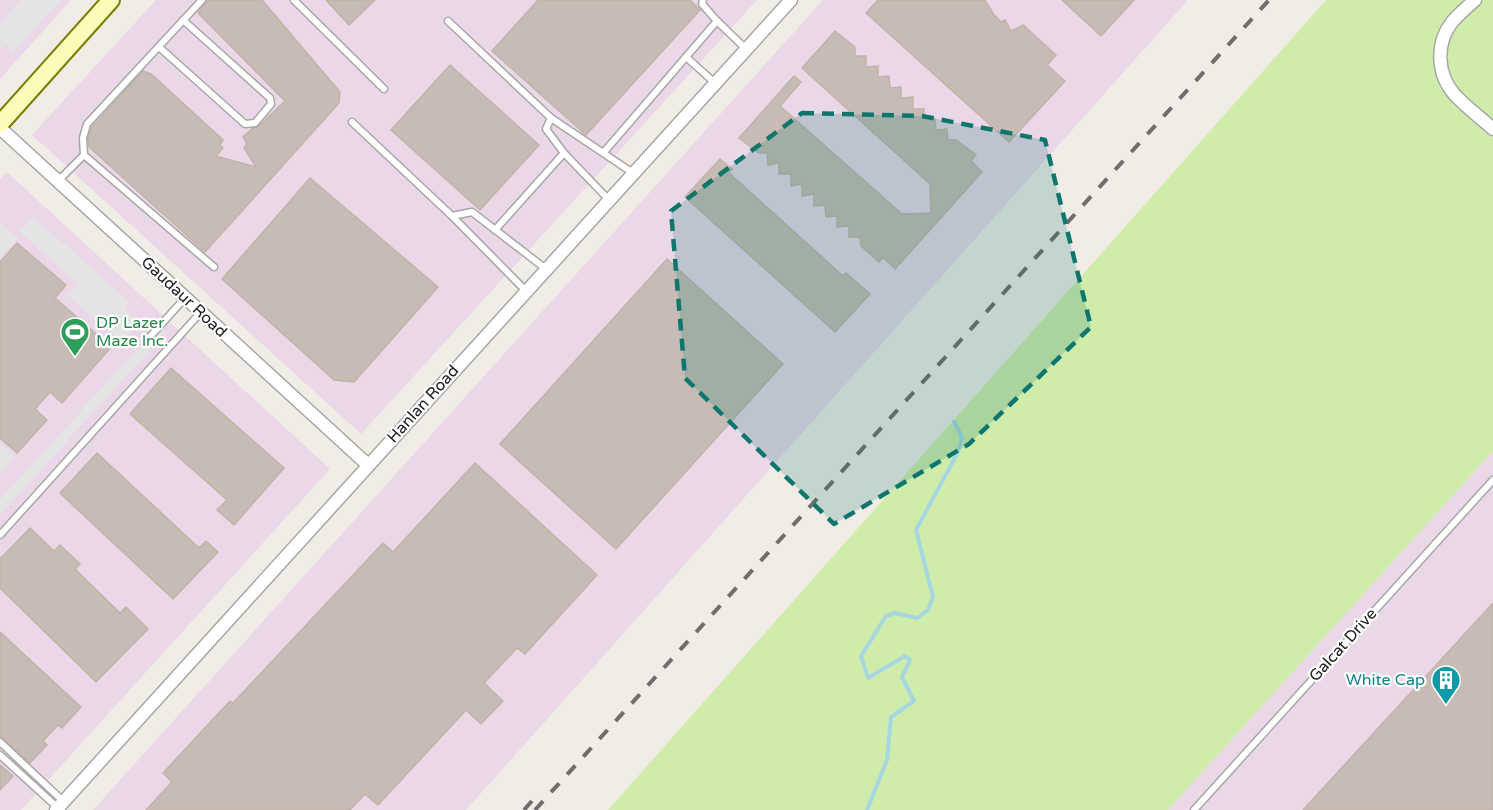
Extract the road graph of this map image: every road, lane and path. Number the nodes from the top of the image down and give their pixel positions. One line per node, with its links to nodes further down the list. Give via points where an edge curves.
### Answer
1 (111, 0): 17 (main road)
2 (202, 0): 7 (lane)
3 (294, 0): 14 (lane)
4 (703, 0): 9 (lane, via 702,4)
5 (791, 0): 11 (street, Hanlan Road)
6 (1475, 0): 18 (street, via 1447,30 1440,52 1441,66 1455,95)
7 (183, 20): 10 (lane); 10 (lane, via 270,98 271,104 255,123 245,124)
8 (448, 21): 15 (lane)
9 (717, 21): 11 (lane); 12 (lane)
10 (159, 47): 21 (lane, via 87,124)
11 (746, 50): 13 (street, Hanlan Road)
12 (686, 57): 13 (lane); 19 (lane)
13 (715, 83): 22 (street, Hanlan Road)
14 (384, 89)
15 (551, 118): 19 (lane); 20 (lane, via 546,129)
16 (352, 122): 25 (lane)
17 (0, 126): 23 (street, Gaudaur Road)
18 (1493, 129)
19 (604, 152): 22 (lane)
20 (564, 153): 24 (lane); 26 (lane)
21 (84, 155): 23 (lane); 27 (lane)
22 (633, 173): 24 (street, Hanlan Road)
23 (58, 181): 30 (street, Gaudaur Road)
24 (609, 200): 28 (street, Hanlan Road)
25 (452, 216): 26 (lane, via 472,212); 29 (lane)
26 (495, 230): 28 (lane)
27 (214, 267)
28 (546, 269): 29 (street, Hanlan Road)
29 (526, 291): 33 (street, Hanlan Road)
30 (185, 298): 31 (street, Gaudaur Road); 32 (lane)
31 (201, 312): 33 (street, Gaudaur Road); 35 (lane)
32 (147, 340)
33 (368, 465): 38 (street, Hanlan Road)
34 (1493, 480): 39 (lane, Galcat Drive)
35 (0, 535)
36 (0, 742): 38 (lane)
37 (0, 755): 38 (lane)
38 (59, 807)
39 (1194, 810)

